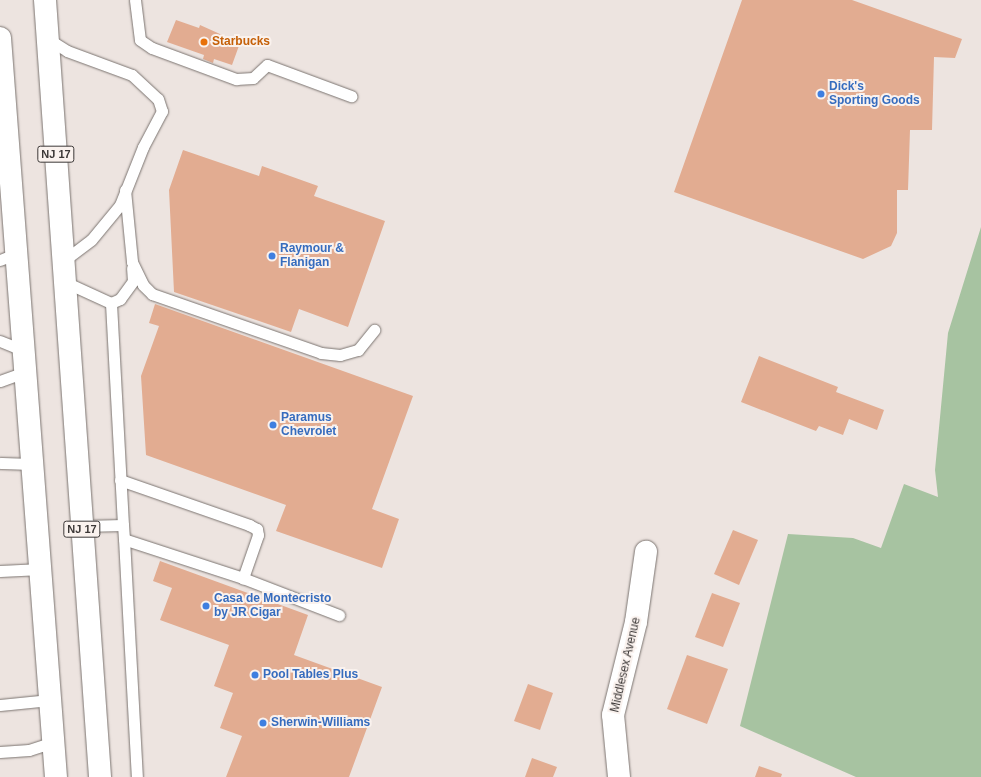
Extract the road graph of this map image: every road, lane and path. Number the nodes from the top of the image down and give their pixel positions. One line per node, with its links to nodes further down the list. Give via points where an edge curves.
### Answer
1 (45, 0): 4 (main road, NJ 17)
2 (52, 0): 4 (lane)
3 (135, 0): 7 (lane, via 140,40 152,48 236,79 253,78 267,65)
4 (47, 33): 10 (lane, via 67,51 132,74 158,99 162,111); 13 (main road, NJ 17)
5 (0, 38): 6 (main road)
6 (1, 61): 8 (main road)
7 (351, 96)
8 (3, 110): 9 (main road)
9 (6, 189): 11 (main road)
10 (125, 190): 12 (lane); 13 (lane, via 108,222)
11 (9, 257): 17 (main road)
12 (132, 262): 14 (lane, via 133,281 120,299); 15 (lane, via 143,285 152,294 321,353 340,355 358,350)
13 (64, 272): 14 (lane); 23 (main road, NJ 17)
14 (111, 303): 21 (lane)
15 (374, 330)
16 (0, 341): 17 (lane)
17 (26, 361): 18 (lane); 20 (main road)
18 (0, 381)
19 (0, 463): 20 (lane)
20 (34, 464): 26 (main road)
21 (120, 480): 22 (lane); 28 (lane, via 256,529 258,535)
22 (123, 525): 23 (lane); 24 (lane)
23 (82, 526): 35 (main road, NJ 17)
24 (124, 539): 28 (lane); 36 (lane)
25 (646, 552): 37 (main road, Middlesex Avenue, via 636,622 613,715)
26 (41, 570): 27 (lane); 30 (main road)
27 (0, 571)
28 (243, 578): 29 (lane)
29 (339, 615)
30 (50, 700): 31 (lane); 32 (main road)
31 (0, 705)
32 (53, 742): 33 (lane, via 29,750); 34 (main road)
33 (0, 752)
34 (56, 777)
35 (100, 777)
36 (137, 777)
37 (619, 777)

